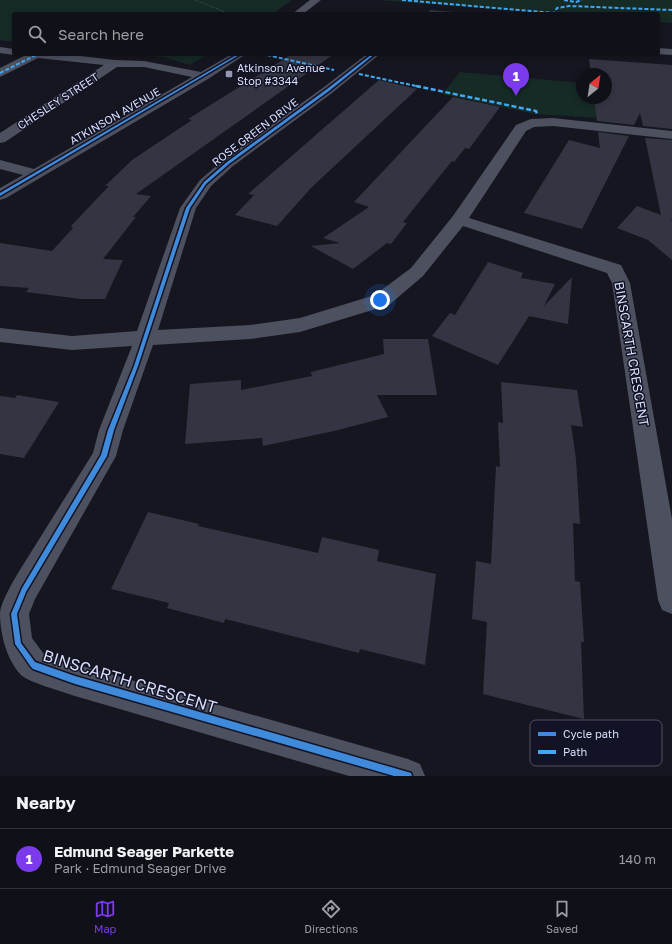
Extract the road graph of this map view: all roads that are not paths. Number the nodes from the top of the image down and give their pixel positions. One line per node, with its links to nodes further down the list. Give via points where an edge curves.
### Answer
1 (316, 0): 2 (street)
2 (300, 12)
3 (0, 50): 5 (street)
4 (660, 51): 6 (street)
5 (12, 52)
6 (672, 52)
7 (30, 56): 12 (street)
8 (51, 56): 11 (street)
9 (237, 56): 13 (street, ATKINSON AVENUE)
10 (371, 56): 21 (street, ROSE GREEN DRIVE, via 228,163 206,183 188,208)
11 (115, 63): 13 (street, via 144,64); 15 (street, CHESLEY STREET)
12 (0, 73)
13 (204, 76): 17 (street, ATKINSON AVENUE)
14 (672, 135): 19 (street, via 553,122 531,123 521,128)
15 (0, 139)
16 (0, 164): 17 (street)
17 (36, 174): 18 (street, ATKINSON AVENUE)
18 (0, 195)
19 (459, 220): 21 (street, via 417,272 382,300 300,325 181,338); 22 (street, BINSCARTH CRESCENT, via 615,270 621,282 630,334)
20 (0, 335): 21 (street, via 72,342)
21 (145, 338): 23 (street, BINSCARTH CRESCENT, via 104,456 24,590 14,614 18,644 33,665 75,680)
22 (672, 600)
23 (408, 776)

